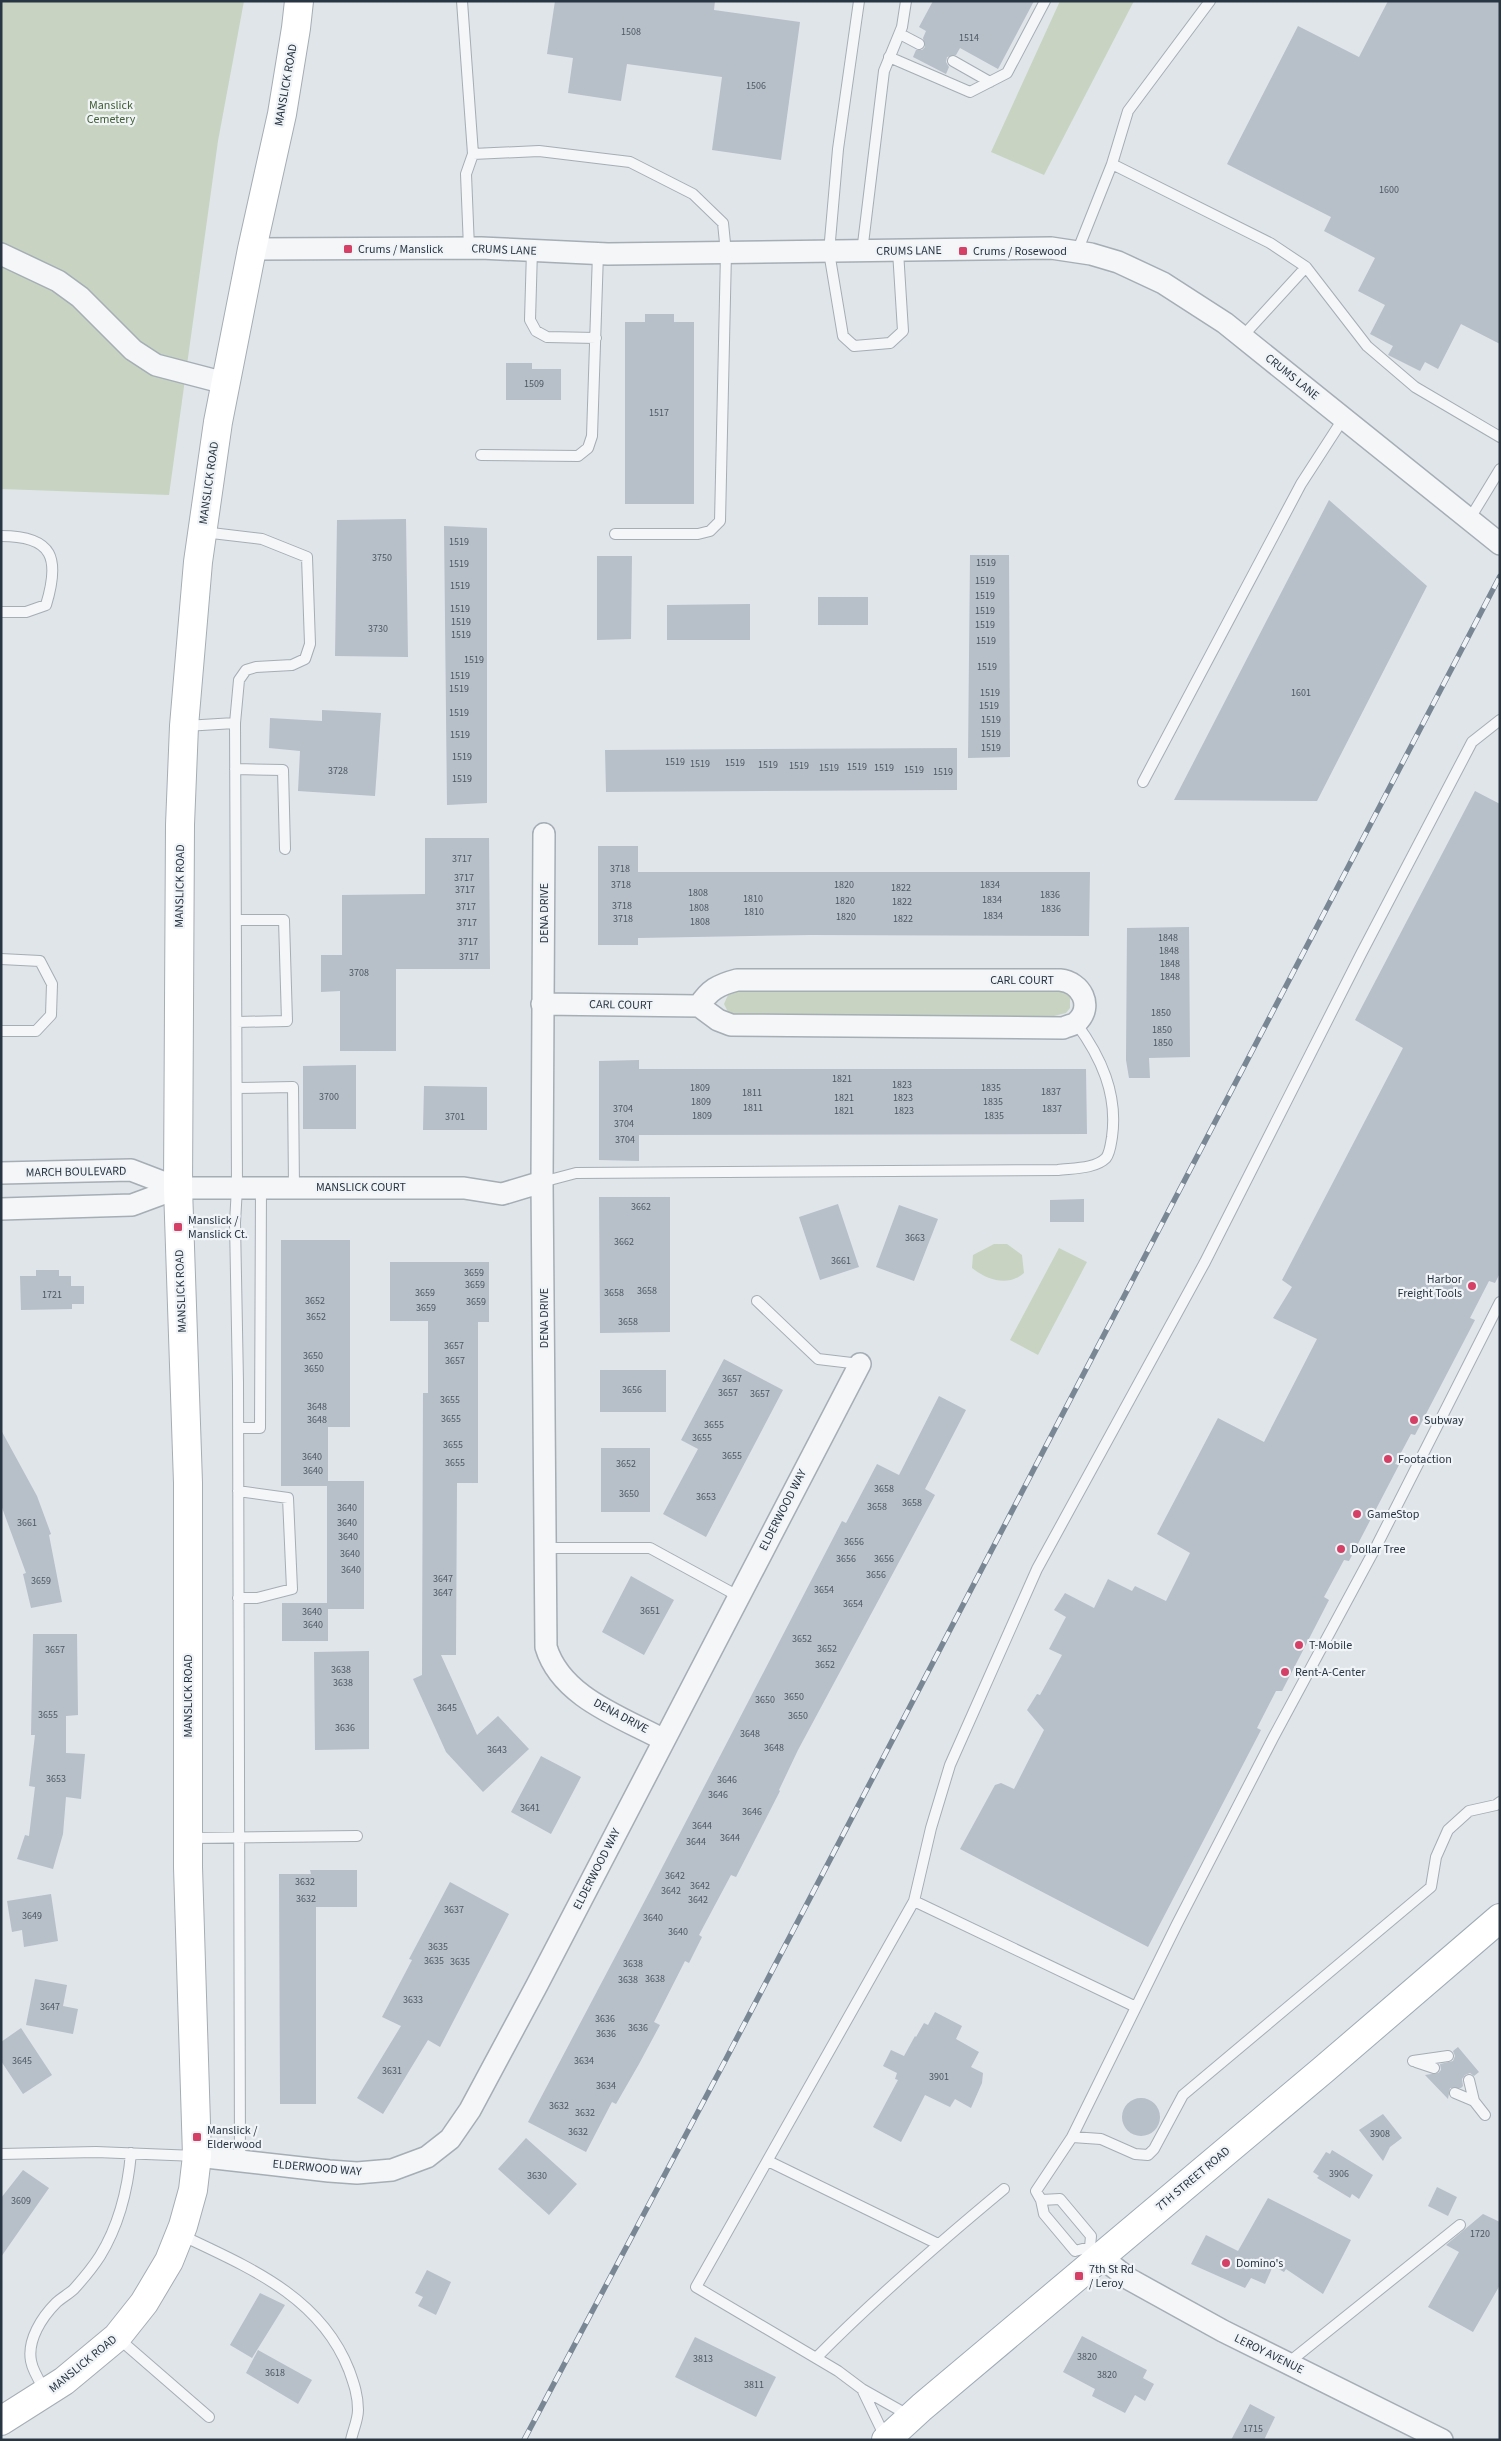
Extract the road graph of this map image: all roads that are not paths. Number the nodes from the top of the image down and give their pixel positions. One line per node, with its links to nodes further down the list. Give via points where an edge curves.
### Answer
1 (299, 1): 15 (main road, MANSLICK ROAD, via 282,114)
2 (462, 1): 12 (lane)
3 (859, 1): 18 (lane, via 838,149)
4 (906, 1): 7 (lane)
5 (1045, 1): 11 (lane, via 1006,73)
6 (1210, 1): 13 (lane, via 1128,111)
7 (900, 34): 8 (lane); 9 (lane)
8 (919, 44)
9 (889, 57): 11 (lane, via 970,92); 19 (lane, via 884,71)
10 (952, 61): 11 (lane)
11 (990, 82)
12 (473, 154): 14 (lane, via 466,174); 22 (lane, via 539,151 630,162 693,194 723,223)
13 (1112, 164): 20 (lane); 24 (lane, via 1270,243)
14 (469, 248): 15 (street, CRUMS LANE); 16 (street, CRUMS LANE)
15 (252, 249): 27 (main road, MANSLICK ROAD)
16 (532, 250): 21 (street, CRUMS LANE); 26 (lane, via 530,320 536,331 547,337)
17 (898, 251): 18 (lane, via 903,331 890,343 854,346 843,336); 19 (street, CRUMS LANE); 20 (street, CRUMS LANE, via 1051,248)
18 (829, 252): 19 (street, CRUMS LANE); 22 (street, CRUMS LANE)
19 (862, 252)
20 (1077, 252): 25 (street, CRUMS LANE, via 1118,262 1163,283 1225,322)
21 (598, 253): 22 (street, CRUMS LANE); 26 (lane)
22 (726, 253): 34 (lane, via 720,521 710,531 698,534)
23 (1, 254): 27 (street, via 58,281 80,297 133,350 156,365)
24 (1306, 267): 25 (lane); 29 (lane, via 1367,346 1415,387)
25 (1242, 337): 28 (street, CRUMS LANE)
26 (596, 338): 30 (lane, via 592,436 588,448 578,456)
27 (225, 383): 33 (main road, MANSLICK ROAD)
28 (1343, 419): 32 (street, CRUMS LANE); 42 (lane, via 1301,484)
29 (1500, 437)
30 (481, 455)
31 (1500, 469): 32 (lane)
32 (1469, 520): 36 (street, CRUMS LANE)
33 (202, 532): 39 (lane, via 262,539 307,557 310,644 304,660 292,665 246,670 239,680); 40 (main road, MANSLICK ROAD)
34 (615, 534)
35 (1, 536): 37 (lane, via 40,542 50,554 54,580 46,605 26,612)
36 (1500, 544)
37 (1, 612)
38 (1500, 720): 73 (lane, via 1472,742 1205,1262 1037,1569 950,1765)
39 (236, 723): 40 (lane); 41 (lane)
40 (184, 726): 58 (main road, MANSLICK ROAD, via 180,825)
41 (236, 769): 44 (lane, via 283,770); 45 (lane)
42 (1143, 782)
43 (544, 834): 47 (street, DENA DRIVE)
44 (285, 849)
45 (236, 920): 49 (lane); 49 (lane, via 284,920 287,1020)
46 (1, 959): 51 (lane, via 40,961 52,984 51,1015 36,1031)
47 (542, 1004): 48 (street, CARL COURT); 54 (street, DENA DRIVE)
48 (699, 1006): 50 (street, via 732,1026 1063,1028); 50 (street, CARL COURT, via 707,993 718,985 737,980 1060,980 1070,981 1079,987 1084,1013)
49 (237, 1022): 52 (lane)
50 (1076, 1023): 54 (lane, via 1104,1069 1111,1089 1114,1124 1111,1147 1106,1158 1094,1165 1058,1170 576,1173)
51 (1, 1031)
52 (237, 1088): 56 (lane); 57 (lane, via 294,1087)
53 (1, 1173): 58 (street, MARCH BOULEVARD, via 131,1170)
54 (542, 1182): 57 (street, MANSLICK COURT, via 502,1194 464,1188); 65 (street, DENA DRIVE)
55 (261, 1186): 56 (street, MANSLICK COURT); 57 (street, MANSLICK COURT); 63 (lane, via 260,1428)
56 (238, 1187): 58 (street, MANSLICK COURT); 63 (lane, via 235,1223)
57 (294, 1187)
58 (178, 1188): 59 (street, via 132,1205); 71 (main road, MANSLICK ROAD, via 188,1511)
59 (1, 1210)
60 (757, 1301): 62 (lane, via 818,1358)
61 (1500, 1302): 75 (lane)
62 (860, 1364): 66 (street, ELDERWOOD WAY)
63 (238, 1428): 64 (lane)
64 (238, 1490): 67 (lane); 67 (lane, via 288,1498 292,1588 257,1598)
65 (545, 1548): 66 (lane, via 650,1548); 68 (street, DENA DRIVE, via 546,1647 556,1670 584,1697)
66 (738, 1596): 68 (street, ELDERWOOD WAY)
67 (238, 1598): 72 (lane)
68 (664, 1740): 86 (street, ELDERWOOD WAY, via 474,2103 450,2139 427,2157 392,2170 338,2172)
69 (1499, 1805): 82 (lane, via 1470,1811 1448,1830 1436,1857 1431,1888 1183,2095 1148,2155 1135,2154 1101,2139)
70 (356, 1836): 72 (lane)
71 (188, 1838): 72 (lane); 85 (main road, MANSLICK ROAD)
72 (239, 1838): 86 (lane)
73 (914, 1901): 75 (lane); 87 (lane)
74 (1500, 1918): 93 (main road, 7TH STREET ROAD)
75 (1136, 2007): 82 (lane)
76 (1448, 2056): 77 (lane, via 1413,2061)
77 (1434, 2068)
78 (1470, 2080): 80 (lane)
79 (1455, 2093): 80 (lane)
80 (1474, 2101): 81 (lane)
81 (1485, 2115)
82 (1072, 2137): 89 (lane, via 1036,2191)
83 (131, 2153): 84 (lane); 85 (lane); 98 (lane, via 129,2180 101,2255 73,2290 57,2302 35,2332 30,2360)
84 (1, 2154)
85 (197, 2156): 86 (street, ELDERWOOD WAY); 91 (main road, MANSLICK ROAD, via 193,2190)
86 (240, 2161)
87 (768, 2161): 92 (lane); 95 (lane, via 696,2287)
88 (1004, 2189): 92 (lane)
89 (1041, 2200): 93 (lane, via 1044,2214 1075,2251); 93 (lane, via 1060,2199 1091,2236)
90 (1460, 2225): 96 (lane)
91 (179, 2234): 94 (main road, MANSLICK ROAD, via 169,2261 144,2303); 102 (lane, via 243,2265 296,2298 326,2327 343,2356 357,2392 358,2413)
92 (938, 2244): 95 (lane, via 858,2315)
93 (1096, 2252): 96 (street, LEROY AVENUE, via 1129,2279); 99 (main road, 7TH STREET ROAD)
94 (117, 2338): 98 (main road, MANSLICK ROAD); 100 (lane)
95 (816, 2358): 97 (lane)
96 (1288, 2363): 104 (street, LEROY AVENUE)
97 (862, 2389): 99 (lane); 103 (lane)
98 (47, 2393): 101 (main road, MANSLICK ROAD)
99 (911, 2416): 103 (main road, 7TH STREET ROAD)
100 (208, 2417)
101 (1, 2421)
102 (351, 2440)
103 (886, 2440)
104 (1442, 2440)

